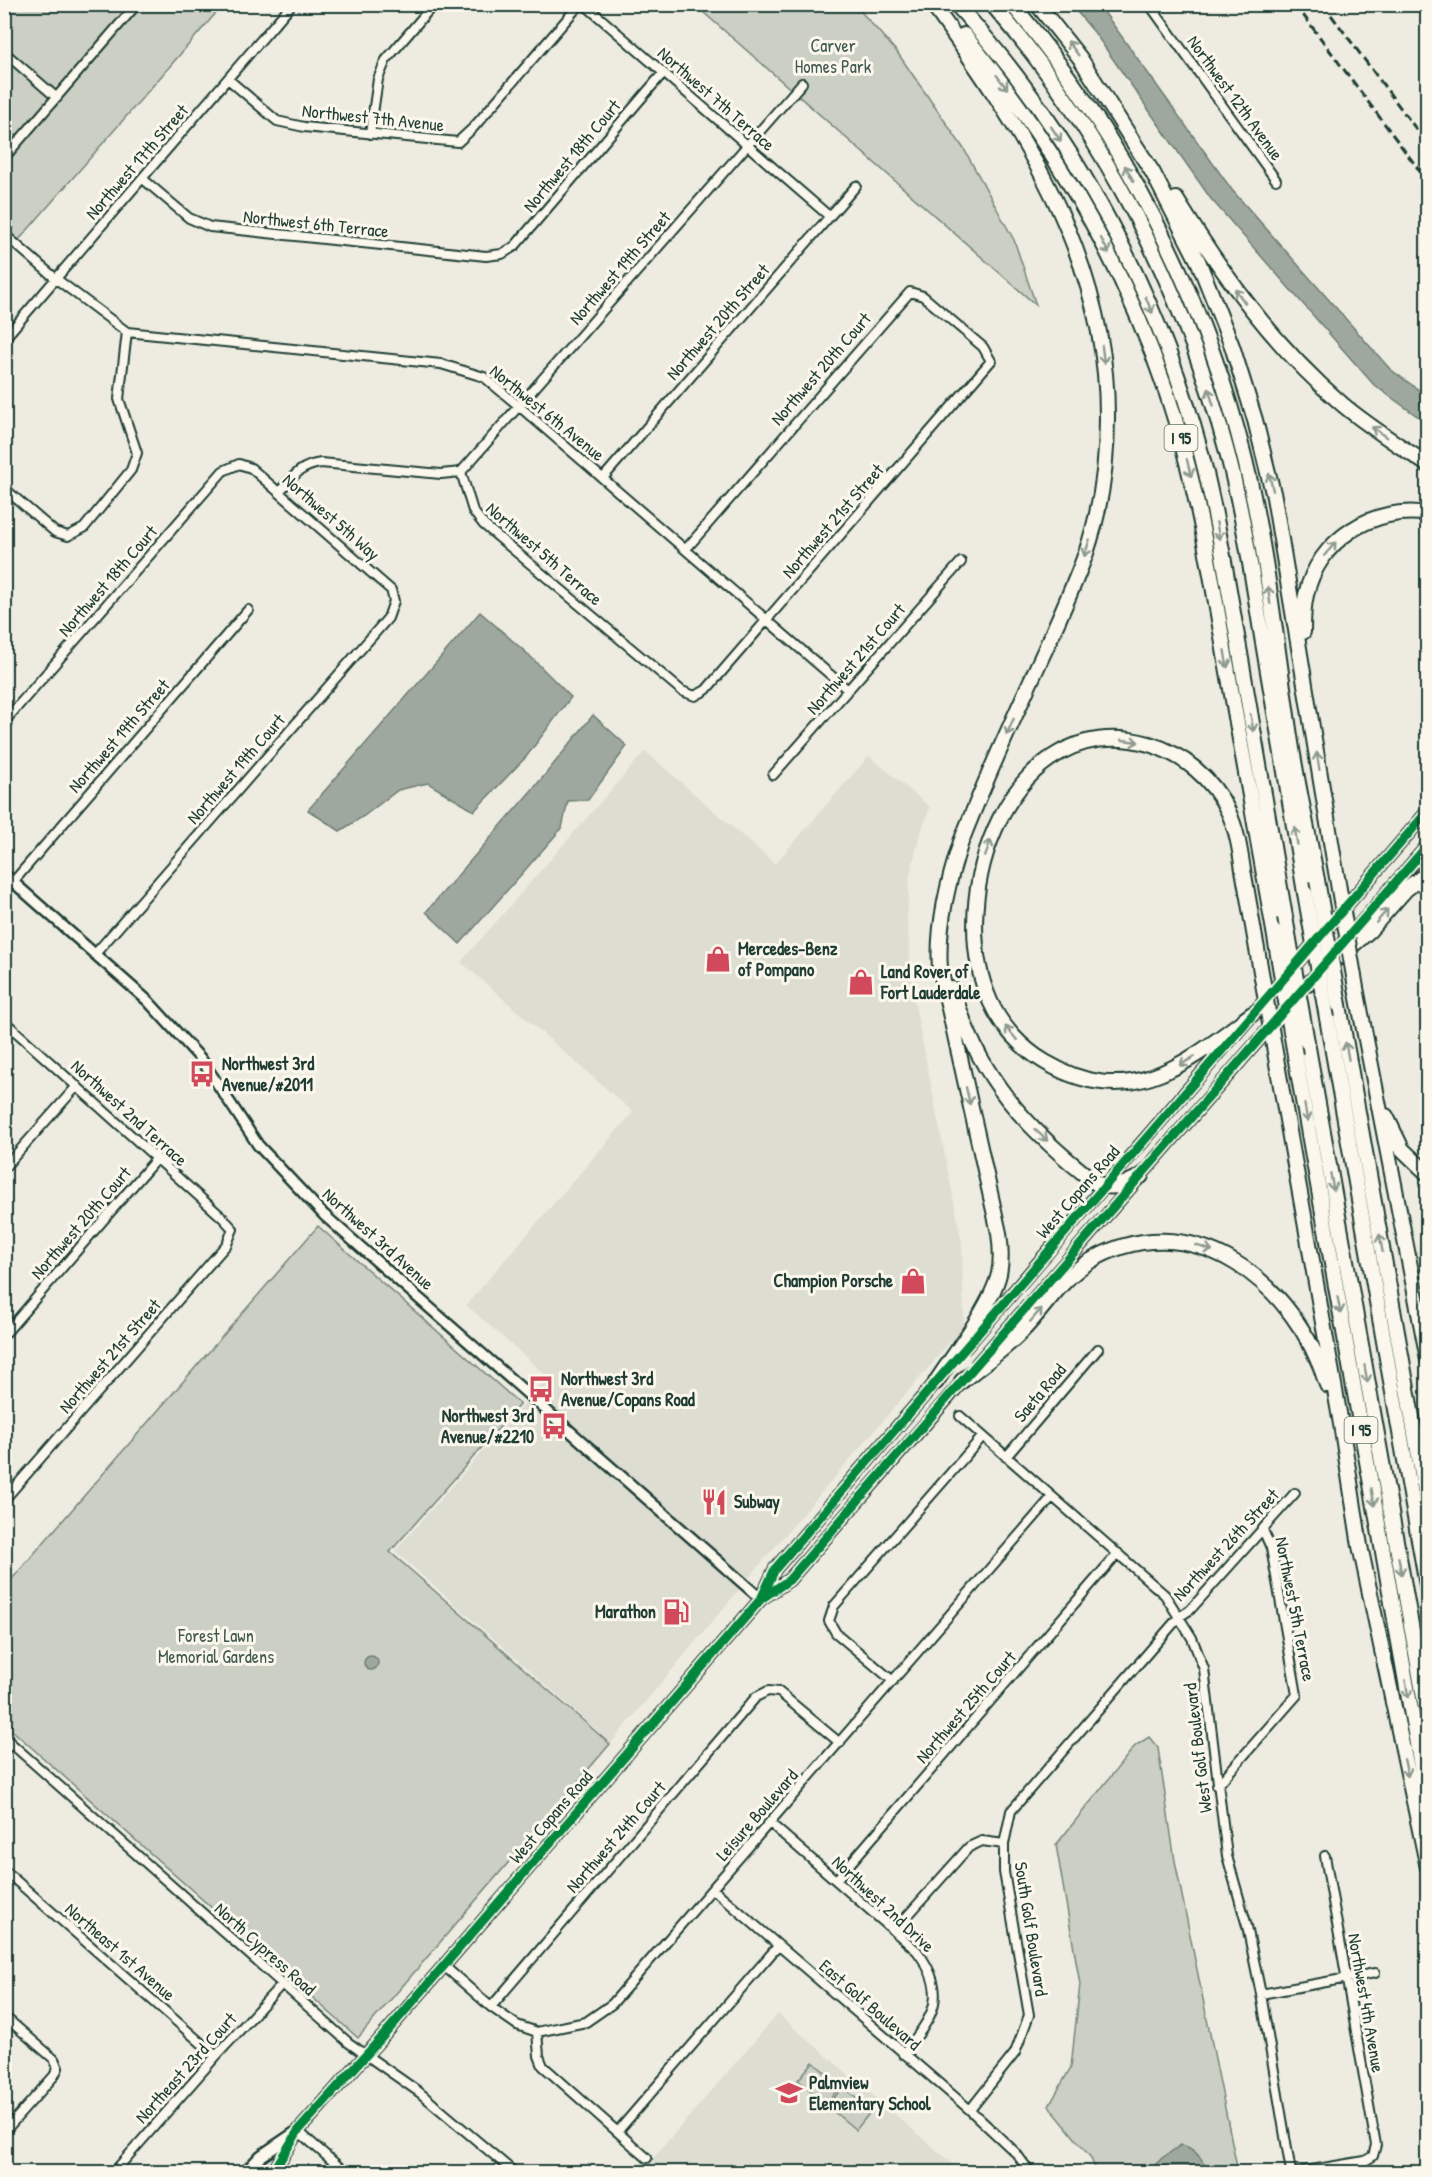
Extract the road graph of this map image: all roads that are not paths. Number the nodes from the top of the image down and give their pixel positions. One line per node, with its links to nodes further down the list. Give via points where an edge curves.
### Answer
1 (137, 4): 16 (street)
2 (292, 4): 14 (street, Northwest 17th Street)
3 (434, 4): 18 (street, via 386,60 378,79)
4 (582, 4): 13 (street, Northwest 7th Terrace); 18 (street, Northwest 7th Avenue, via 458,142)
5 (932, 4): 54 (highway, one-way to 54, via 1015,126 1072,237 1098,322 1107,410 1103,480 1086,550 967,826)
6 (937, 4): 91 (highway, I 95, one-way to 91, bridge, via 1007,89 1065,175 1115,266 1156,361 1186,458 1202,525)
7 (956, 4): 86 (highway, one-way to 86, bridge, via 1008,65 1074,161 1127,258 1168,353 1200,452 1216,520)
8 (992, 4): 82 (highway, one-way to 8, bridge, via 1228,453 1197,353 1155,253 1104,159 1045,71)
9 (1012, 4): 79 (highway, one-way to 9, bridge, via 1291,740 1260,528 1245,459 1214,357 1174,259 1124,163 1066,75)
10 (1037, 4): 17 (highway, one-way to 10, via 1068,40)
11 (1149, 4): 22 (street, Northwest 12th Avenue)
12 (4, 52): 16 (street)
13 (663, 73): 19 (street, Northwest 7th Terrace); 26 (street, Northwest 18th Court, via 515,246)
14 (228, 79): 18 (street, Northwest 7th Avenue, via 277,121); 21 (street, Northwest 17th Street)
15 (802, 83): 19 (street, Northwest 19th Street)
16 (57, 98): 20 (street)
17 (1115, 110): 33 (highway, one-way to 17, via 1343,404 1272,336 1221,269 1148,154); 44 (highway, one-way to 17, via 1272,488 1237,363 1187,239)
18 (370, 134)
19 (746, 145): 24 (street, Northwest 7th Terrace); 31 (street, Northwest 19th Street)
20 (4, 158)
21 (143, 179): 26 (street, Northwest 6th Terrace, via 189,218 210,227); 27 (street, Northwest 17th Street)
22 (1276, 180)
23 (856, 186): 24 (street, Northwest 20th Street)
24 (828, 216): 35 (street, Northwest 20th Street)
25 (4, 234): 27 (street)
26 (502, 255)
27 (55, 278): 28 (street); 29 (street, Northwest 17th Street)
28 (127, 332): 31 (street, Northwest 6th Avenue, via 441,364 484,377); 36 (street, via 119,399 137,453 131,470 84,528 68,536 55,532)
29 (4, 339)
30 (991, 361): 39 (street, Northwest 20th Court, via 983,347 923,296 910,292); 43 (street, Northwest 21st Street)
31 (520, 407): 34 (street, Northwest 19th Street); 35 (street, Northwest 6th Avenue)
32 (239, 464): 37 (street, Northwest 5th Way, via 251,468); 47 (street, Northwest 18th Court, via 223,471)
33 (1428, 465)
34 (461, 472): 37 (street, via 441,474 321,463 301,469); 46 (street, Northwest 5th Terrace, via 473,511 484,525 682,691)
35 (603, 478): 39 (street, Northwest 6th Avenue)
36 (4, 488)
37 (279, 492): 41 (street, Northwest 5th Way, via 391,590)
38 (1428, 514): 44 (highway, one-way to 38, via 1306,595 1313,574 1332,545 1356,527 1382,515)
39 (686, 549): 43 (street, Northwest 6th Avenue)
40 (961, 562): 45 (street, Northwest 21st Court)
41 (394, 601): 55 (street, Northwest 19th Court, via 388,618)
42 (248, 610): 53 (street, Northwest 19th Street)
43 (768, 620): 45 (street, Northwest 6th Avenue); 46 (street, Northwest 21st Street, via 706,690)
44 (1303, 664): 59 (highway, one-way to 44, bridge)
45 (848, 690): 48 (street, Northwest 21st Court)
46 (695, 696)
47 (4, 722)
48 (773, 776)
49 (1428, 811): 57 (main road, West Copans Road)
50 (1428, 845): 56 (main road, West Copans Road)
51 (1428, 873): 56 (highway, one-way to 51, via 1369,931 1406,889)
52 (4, 874): 53 (street, Northwest 3rd Avenue)
53 (13, 882): 55 (street, Northwest 3rd Avenue)
54 (948, 894): 65 (highway, one-way to 65, via 946,946 951,982 967,1033 983,1065 1027,1122 1092,1180); 70 (highway, one-way to 70, via 940,937 940,968 1001,1253 990,1298)
55 (95, 954): 83 (street, Northwest 3rd Avenue, via 148,1001 201,1059 258,1145 324,1215)
56 (1308, 984): 64 (main road, West Copans Road)
57 (1252, 1014): 65 (main road, West Copans Road); 75 (highway, one-way to 75, bridge, via 1184,1064 1140,1080 1107,1082 1052,1066 1025,1048 1002,1023 990,1002 979,966 977,895 995,829 1012,797 1033,772 1050,759 1088,742 1132,740 1162,748 1196,769 1223,801 1232,820)
58 (4, 1021): 60 (street, Northwest 2nd Terrace)
59 (1372, 1071): 63 (highway, via 1398,1142 1407,1156); 69 (highway)
60 (77, 1086): 61 (street, Northwest 2nd Terrace); 62 (street)
61 (157, 1158): 66 (street, Northwest 2nd Terrace); 67 (street, Northwest 20th Court)
62 (4, 1168)
63 (1428, 1174)
64 (1141, 1176): 65 (highway, via 1120,1186); 71 (main road, West Copans Road)
65 (1104, 1186): 70 (main road, West Copans Road)
66 (233, 1229): 78 (street, Northwest 21st Street, via 227,1244)
67 (4, 1335)
68 (1098, 1349): 74 (street, Saeta Road)
69 (1428, 1359)
70 (936, 1382): 83 (main road, West Copans Road, via 775,1569)
71 (962, 1382): 75 (highway, one-way to 75, via 1021,1333 1071,1275 1095,1258 1113,1249 1146,1242 1198,1246 1227,1257 1250,1272 1299,1324 1327,1383); 83 (main road, West Copans Road, via 789,1580)
72 (960, 1416): 73 (street, West Golf Boulevard)
73 (982, 1436): 74 (street, West Golf Boulevard); 85 (street, via 834,1606 829,1621 836,1633)
74 (1006, 1457): 77 (street, West Golf Boulevard)
75 (1347, 1471): 95 (highway, one-way to 95)
76 (1295, 1493): 80 (street, Northwest 26th Street)
77 (1052, 1497): 81 (street, West Golf Boulevard); 85 (street, Leisure Boulevard)
78 (4, 1500)
79 (1428, 1507)
80 (1263, 1530): 84 (street, Northwest 26th Street, via 1190,1610); 90 (street, Northwest 5th Terrace, via 1271,1548 1297,1695)
81 (1118, 1553): 84 (street, West Golf Boulevard, via 1165,1595); 97 (street, Northwest 25th Court)
82 (1428, 1591)
83 (761, 1599): 101 (main road, West Copans Road)
84 (1179, 1617): 90 (street, West Golf Boulevard, via 1204,1669); 93 (street, South Golf Boulevard, via 1011,1811)
85 (893, 1681): 88 (street, Leisure Boulevard)
86 (1428, 1720)
87 (8, 1740): 89 (street); 104 (street, North Cypress Road)
88 (840, 1743): 92 (street, Leisure Boulevard); 106 (street, Northwest 24th Court, via 779,1692 768,1691 756,1697)
89 (4, 1751)
90 (1217, 1786): 105 (street, West Golf Boulevard, via 1227,1856)
91 (1428, 1806)
92 (770, 1823): 97 (street, Northwest 2nd Drive); 98 (street, Leisure Boulevard)
93 (1004, 1844): 99 (street, via 982,1841 969,1847); 112 (street, South Golf Boulevard, via 1004,1872 1029,2015 1016,2053)
94 (1325, 1856): 103 (street, Northwest 4th Avenue)
95 (1428, 1868)
96 (4, 1870): 110 (street, Northeast 1st Avenue)
97 (836, 1880): 99 (street, Northwest 2nd Drive)
98 (712, 1889): 100 (street, East Golf Boulevard); 108 (street, Leisure Boulevard, via 612,2004 586,2022)
99 (894, 1931): 109 (street, Northwest 2nd Drive, via 930,1968 936,1992 926,2026)
100 (778, 1946): 109 (street, East Golf Boulevard); 114 (street)
101 (444, 1966): 106 (street); 111 (main road, West Copans Road)
102 (1375, 1973): 103 (street)
103 (1347, 1977): 105 (street); 124 (street, Northwest 4th Avenue, via 1376,2145 1373,2156 1365,2161)
104 (281, 1985): 110 (street, Northeast 23rd Court); 111 (street, North Cypress Road)
105 (1261, 1994): 123 (street, West Golf Boulevard)
106 (491, 2007): 108 (street, via 516,2025)
107 (4, 2016): 115 (street, via 54,2059 58,2068)
108 (537, 2032): 114 (street, via 543,2066)
109 (903, 2054): 112 (street, East Golf Boulevard)
110 (216, 2056): 117 (street, Northeast 23rd Court)
111 (365, 2056): 113 (main road, West Copans Road); 121 (street, North Cypress Road, via 419,2092)
112 (970, 2110): 122 (street, East Golf Boulevard, via 1016,2153)
113 (298, 2131): 118 (main road, via 261,2156); 119 (main road); 120 (street)
114 (618, 2131): 116 (street)
115 (4, 2132)
116 (647, 2158)
117 (114, 2172)
118 (246, 2172)
119 (273, 2172)
120 (345, 2172)
121 (514, 2172)
122 (1030, 2172)
123 (1291, 2172)
124 (1299, 2172)

